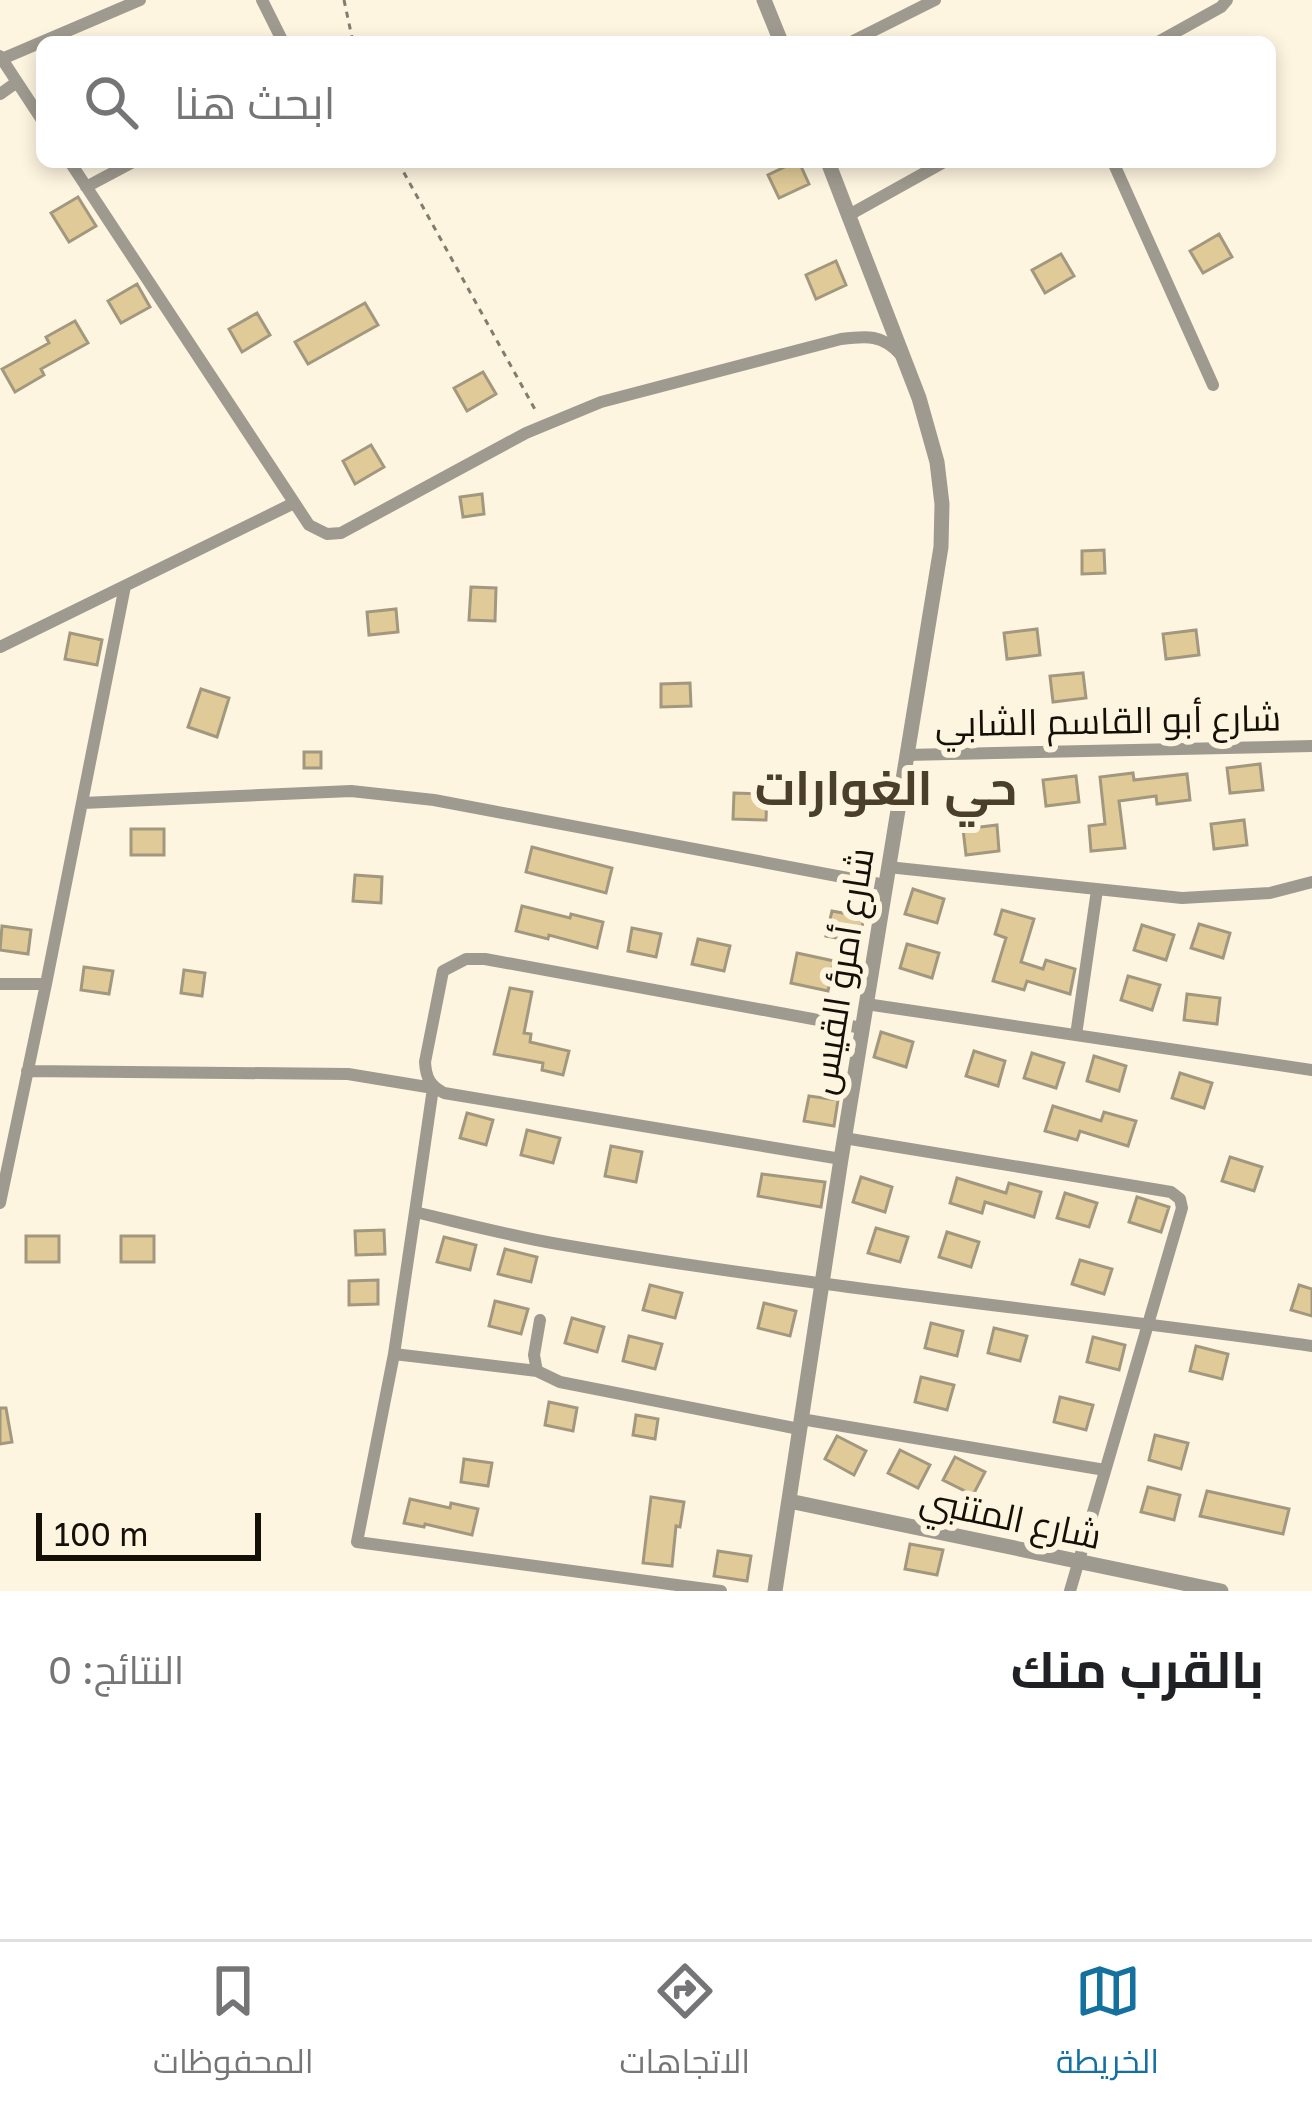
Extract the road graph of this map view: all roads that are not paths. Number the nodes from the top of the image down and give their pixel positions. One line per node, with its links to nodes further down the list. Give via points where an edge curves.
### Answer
1 (140, 0): 6 (street)
2 (262, 0): 7 (street)
3 (764, 0): 8 (street)
4 (935, 0): 9 (street)
5 (1227, 0): 10 (street)
6 (52, 36)
7 (280, 36)
8 (779, 36)
9 (863, 36)
10 (1169, 36)
11 (36, 43): 12 (street)
12 (1, 57): 13 (street)
13 (17, 82): 14 (street); 15 (street)
14 (0, 94)
15 (36, 111)
16 (74, 168): 21 (street)
17 (122, 168): 21 (street)
18 (830, 168): 22 (street, شارع أمرؤ القيس)
19 (933, 168): 22 (street)
20 (1116, 168): 24 (street)
21 (86, 187): 25 (street)
22 (849, 215): 23 (street, شارع أمرؤ القيس)
23 (906, 360): 25 (street, via 869,335 601,402 341,533 308,525); 29 (street, شارع أمرؤ القيس, via 942,504)
24 (1214, 386)
25 (294, 503): 26 (street)
26 (125, 586): 27 (street); 30 (street)
27 (0, 646)
28 (1312, 746): 29 (street, شارع أبو القاسم الشابي)
29 (906, 755): 31 (street, شارع أمرؤ القيس)
30 (83, 802): 33 (street, via 351,791 413,797); 36 (street)
31 (888, 867): 33 (street, شارع أمرؤ القيس); 34 (street)
32 (1312, 882): 34 (street, via 1182,898)
33 (885, 885): 37 (street, شارع أمرؤ القيس)
34 (1097, 890): 39 (street)
35 (0, 984): 36 (street)
36 (46, 984): 41 (street)
37 (866, 1004): 38 (street, شارع أمرؤ القيس); 39 (street)
38 (862, 1028): 42 (street, via 466,959 443,971 425,1062); 43 (street, شارع أمرؤ القيس)
39 (1076, 1035): 40 (street)
40 (1312, 1070)
41 (27, 1071): 42 (street, via 348,1074); 44 (street)
42 (433, 1088): 45 (street); 47 (street)
43 (844, 1138): 45 (street, شارع أمرؤ القيس); 50 (street, via 1171,1192 1182,1208)
44 (6, 1146): 46 (street)
45 (841, 1159): 48 (street, شارع أمرؤ القيس)
46 (0, 1203)
47 (415, 1212): 48 (street, via 554,1244); 52 (street)
48 (821, 1283): 50 (street); 54 (street, شارع أمرؤ القيس)
49 (540, 1320): 53 (street)
50 (1148, 1323): 51 (street); 55 (street)
51 (1312, 1346)
52 (394, 1354): 53 (street); 58 (street, via 357,1542)
53 (537, 1371): 54 (street, via 560,1382)
54 (800, 1424): 55 (street); 56 (street, شارع أمرؤ القيس)
55 (1105, 1470): 57 (street)
56 (789, 1501): 57 (street, شارع المتنبي); 59 (street, شارع أمرؤ القيس)
57 (1079, 1562): 60 (street); 61 (street, شارع المتنبي)
58 (722, 1591)
59 (775, 1591)
60 (1070, 1591)
61 (1221, 1591)

